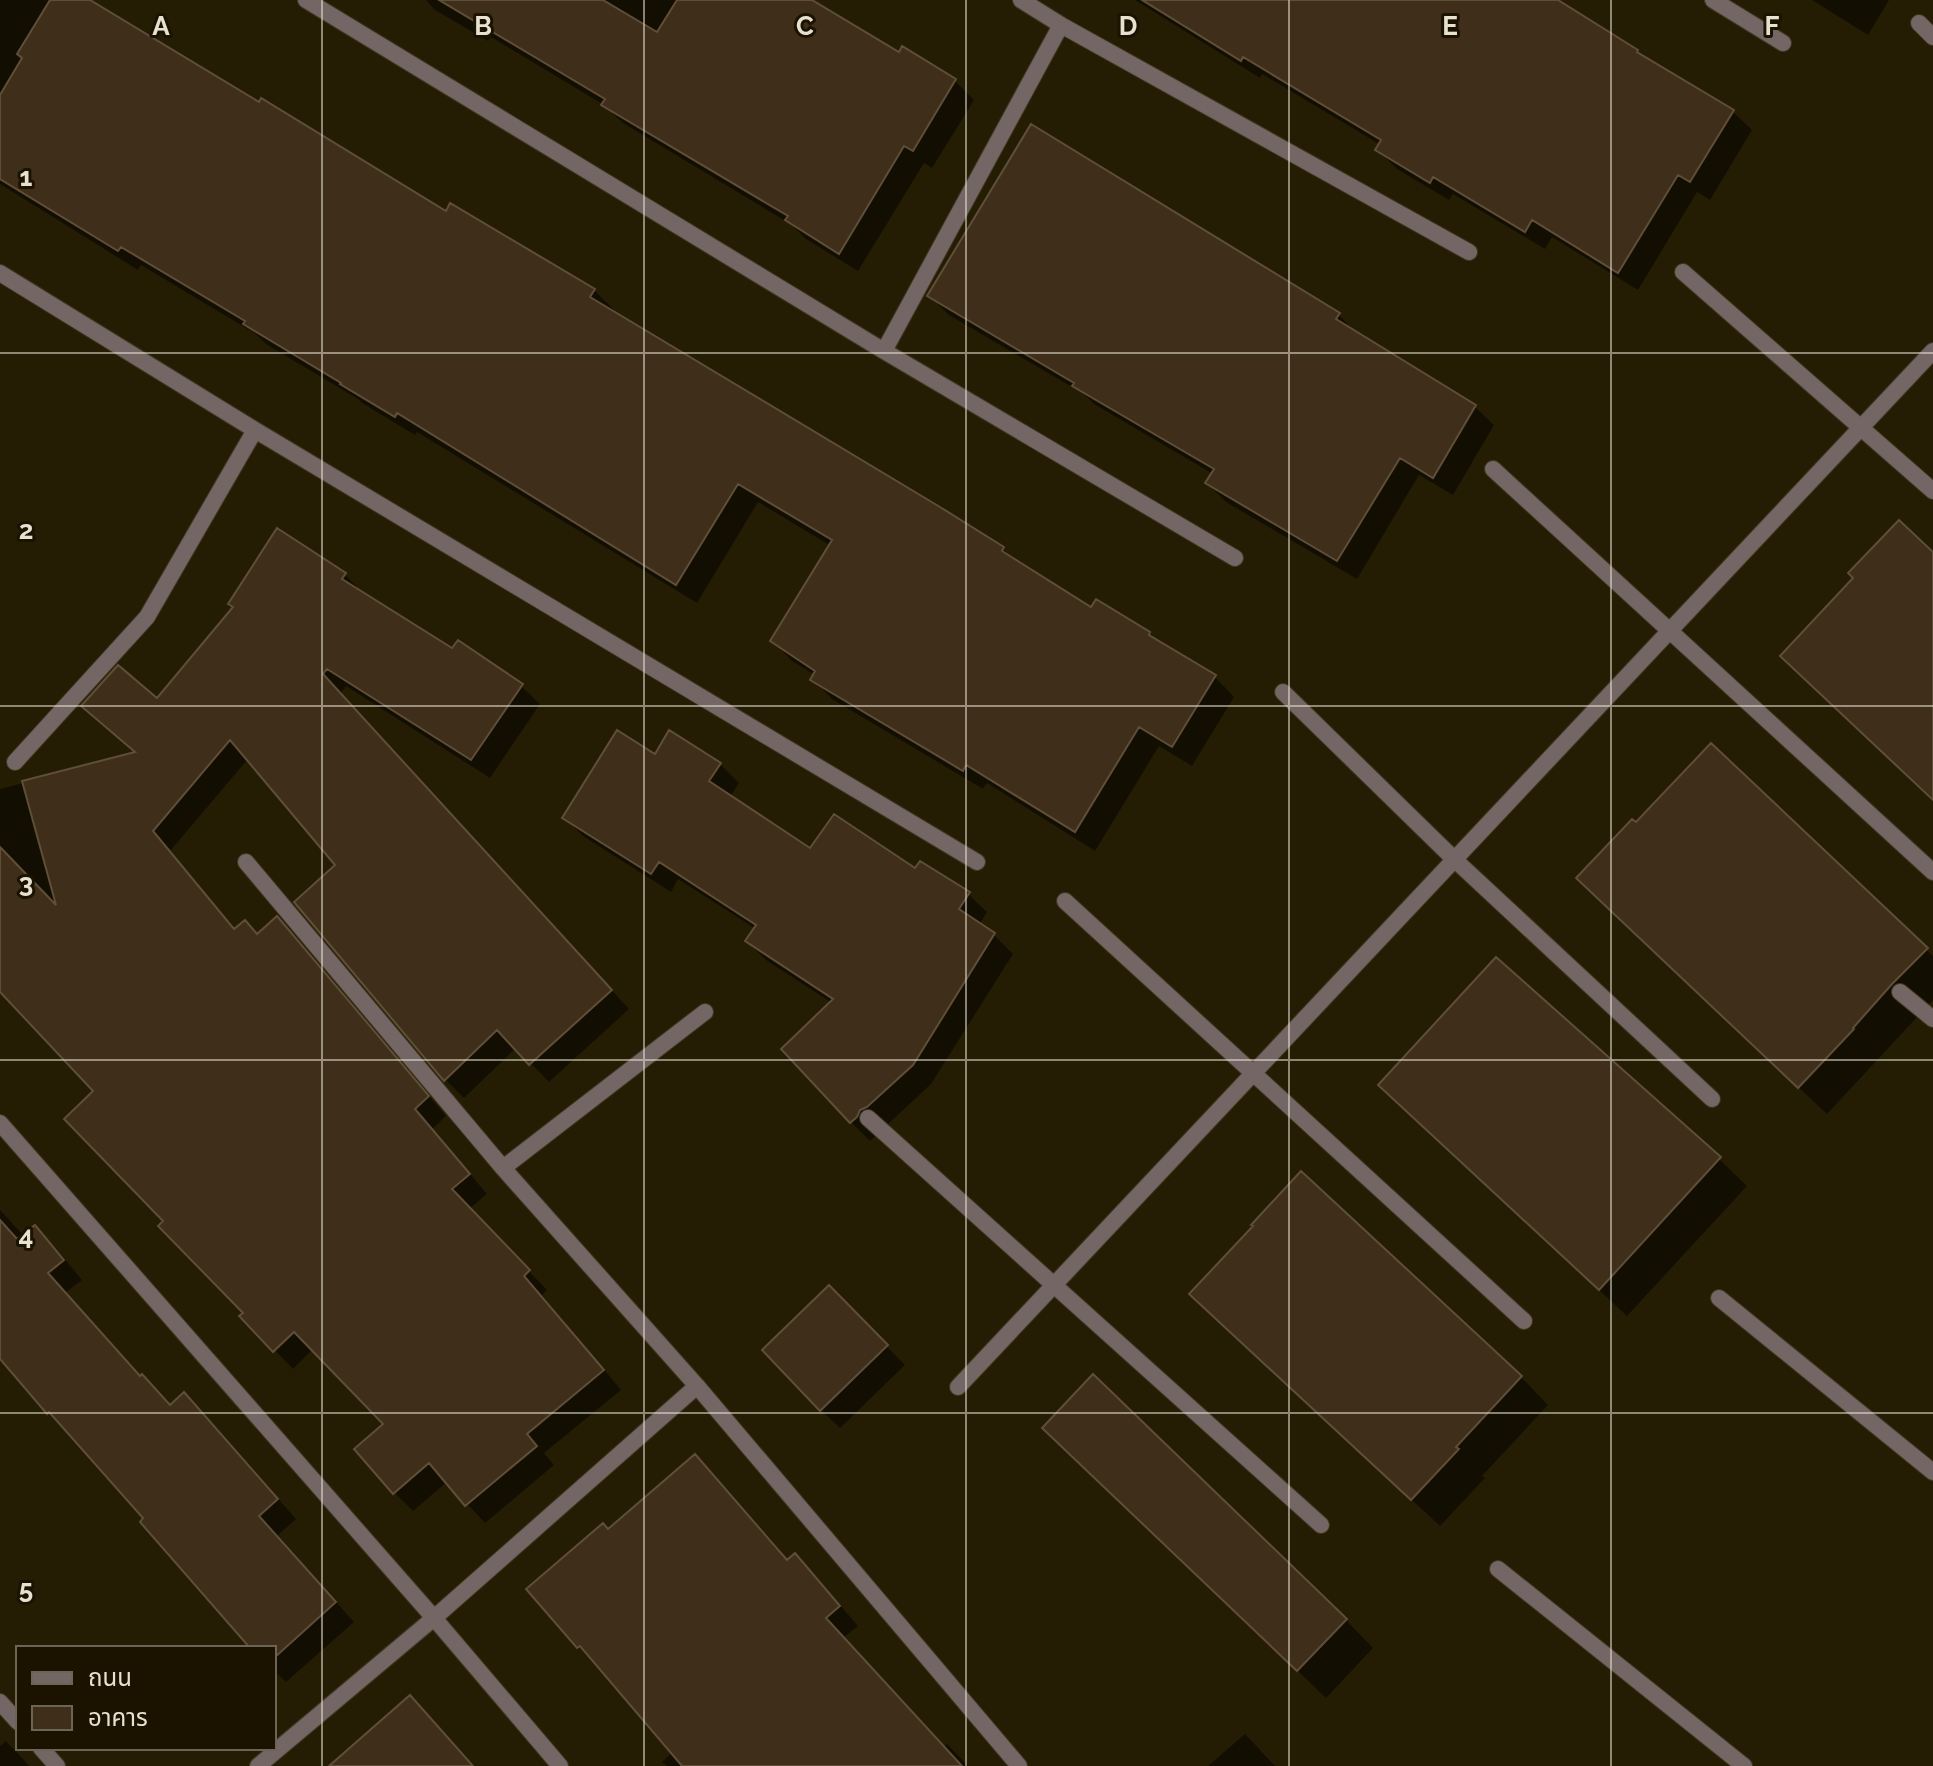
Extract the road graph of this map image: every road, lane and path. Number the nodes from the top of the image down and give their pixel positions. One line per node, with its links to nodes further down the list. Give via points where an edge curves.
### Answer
1 (306, 0): 11 (street)
2 (1021, 0): 5 (street)
3 (1713, 0): 7 (street)
4 (1919, 23): 6 (street)
5 (1061, 25): 8 (street); 11 (street)
6 (1933, 37)
7 (1783, 43)
8 (1469, 252)
9 (1683, 272): 13 (street)
10 (0, 273): 14 (street)
11 (884, 351): 17 (street)
12 (1933, 351): 13 (street)
13 (1861, 428): 16 (street); 18 (street)
14 (255, 430): 20 (street, via 147,617); 23 (street)
15 (1493, 469): 18 (street)
16 (1933, 491)
17 (1235, 558)
18 (1669, 632): 21 (street); 24 (street)
19 (1283, 692): 21 (street)
20 (15, 762)
21 (1454, 859): 29 (street); 30 (street)
22 (246, 862): 33 (street)
23 (977, 862)
24 (1933, 872)
25 (1065, 901): 29 (street)
26 (1900, 992): 28 (street)
27 (705, 1012): 33 (street)
28 (1933, 1019)
29 (1253, 1073): 34 (street); 36 (street)
30 (1712, 1099)
31 (868, 1118): 34 (street)
32 (0, 1123): 42 (street)
33 (503, 1168): 37 (street)
34 (1054, 1285): 38 (street); 40 (street)
35 (1719, 1298): 39 (street)
36 (1524, 1321)
37 (697, 1386): 42 (street); 49 (street)
38 (958, 1387)
39 (1933, 1472)
40 (1321, 1525)
41 (1498, 1569): 50 (street)
42 (434, 1618): 47 (street); 48 (street)
43 (0, 1702): 44 (street)
44 (16, 1720)
45 (43, 1750): 46 (street)
46 (57, 1766)
47 (258, 1766)
48 (560, 1766)
49 (1019, 1766)
50 (1744, 1766)

